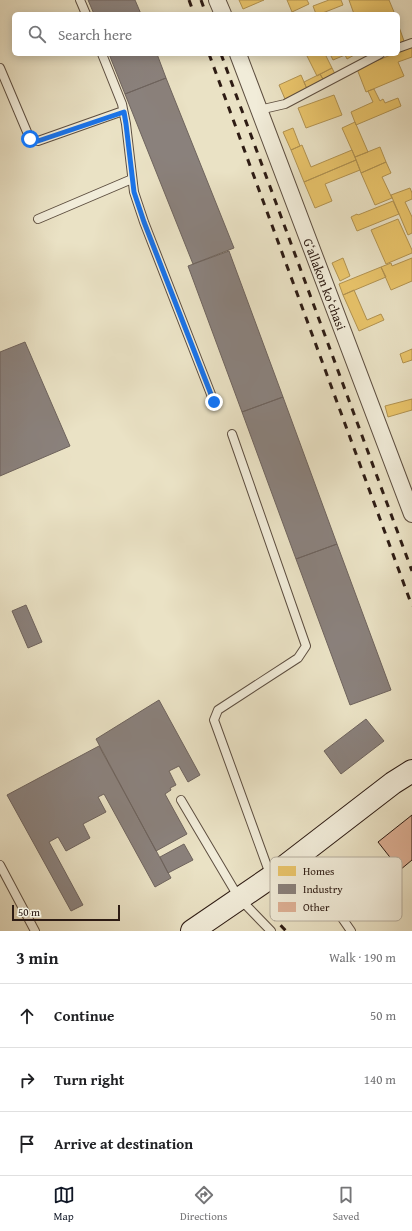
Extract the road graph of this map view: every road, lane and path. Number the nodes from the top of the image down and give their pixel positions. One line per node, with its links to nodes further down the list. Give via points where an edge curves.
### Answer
1 (80, 0): 3 (lane)
2 (217, 0): 4 (street)
3 (85, 12)
4 (222, 12)
5 (412, 43): 6 (lane)
6 (400, 47)
7 (103, 56): 12 (lane)
8 (239, 56): 11 (street, Gʻallakon koʻchasi)
9 (376, 56): 11 (lane, via 285,104)
10 (0, 68): 12 (lane, via 30,139 38,141)
11 (259, 110): 17 (street, Gʻallakon koʻchasi)
12 (124, 112): 13 (lane)
13 (132, 179): 14 (lane); 15 (lane, via 144,222)
14 (38, 219)
15 (214, 402)
16 (232, 434): 24 (lane, via 306,646 298,658 218,710 214,720)
17 (412, 514)
18 (412, 771): 20 (main road, via 393,782)
19 (181, 800): 25 (lane)
20 (298, 854): 21 (main road); 22 (lane)
21 (294, 857)
22 (300, 857)
23 (0, 865): 27 (lane)
24 (270, 876): 25 (main road)
25 (239, 898): 28 (main road); 29 (lane)
26 (344, 921): 30 (lane)
27 (35, 931)
28 (192, 931)
29 (271, 931)
30 (351, 931)

